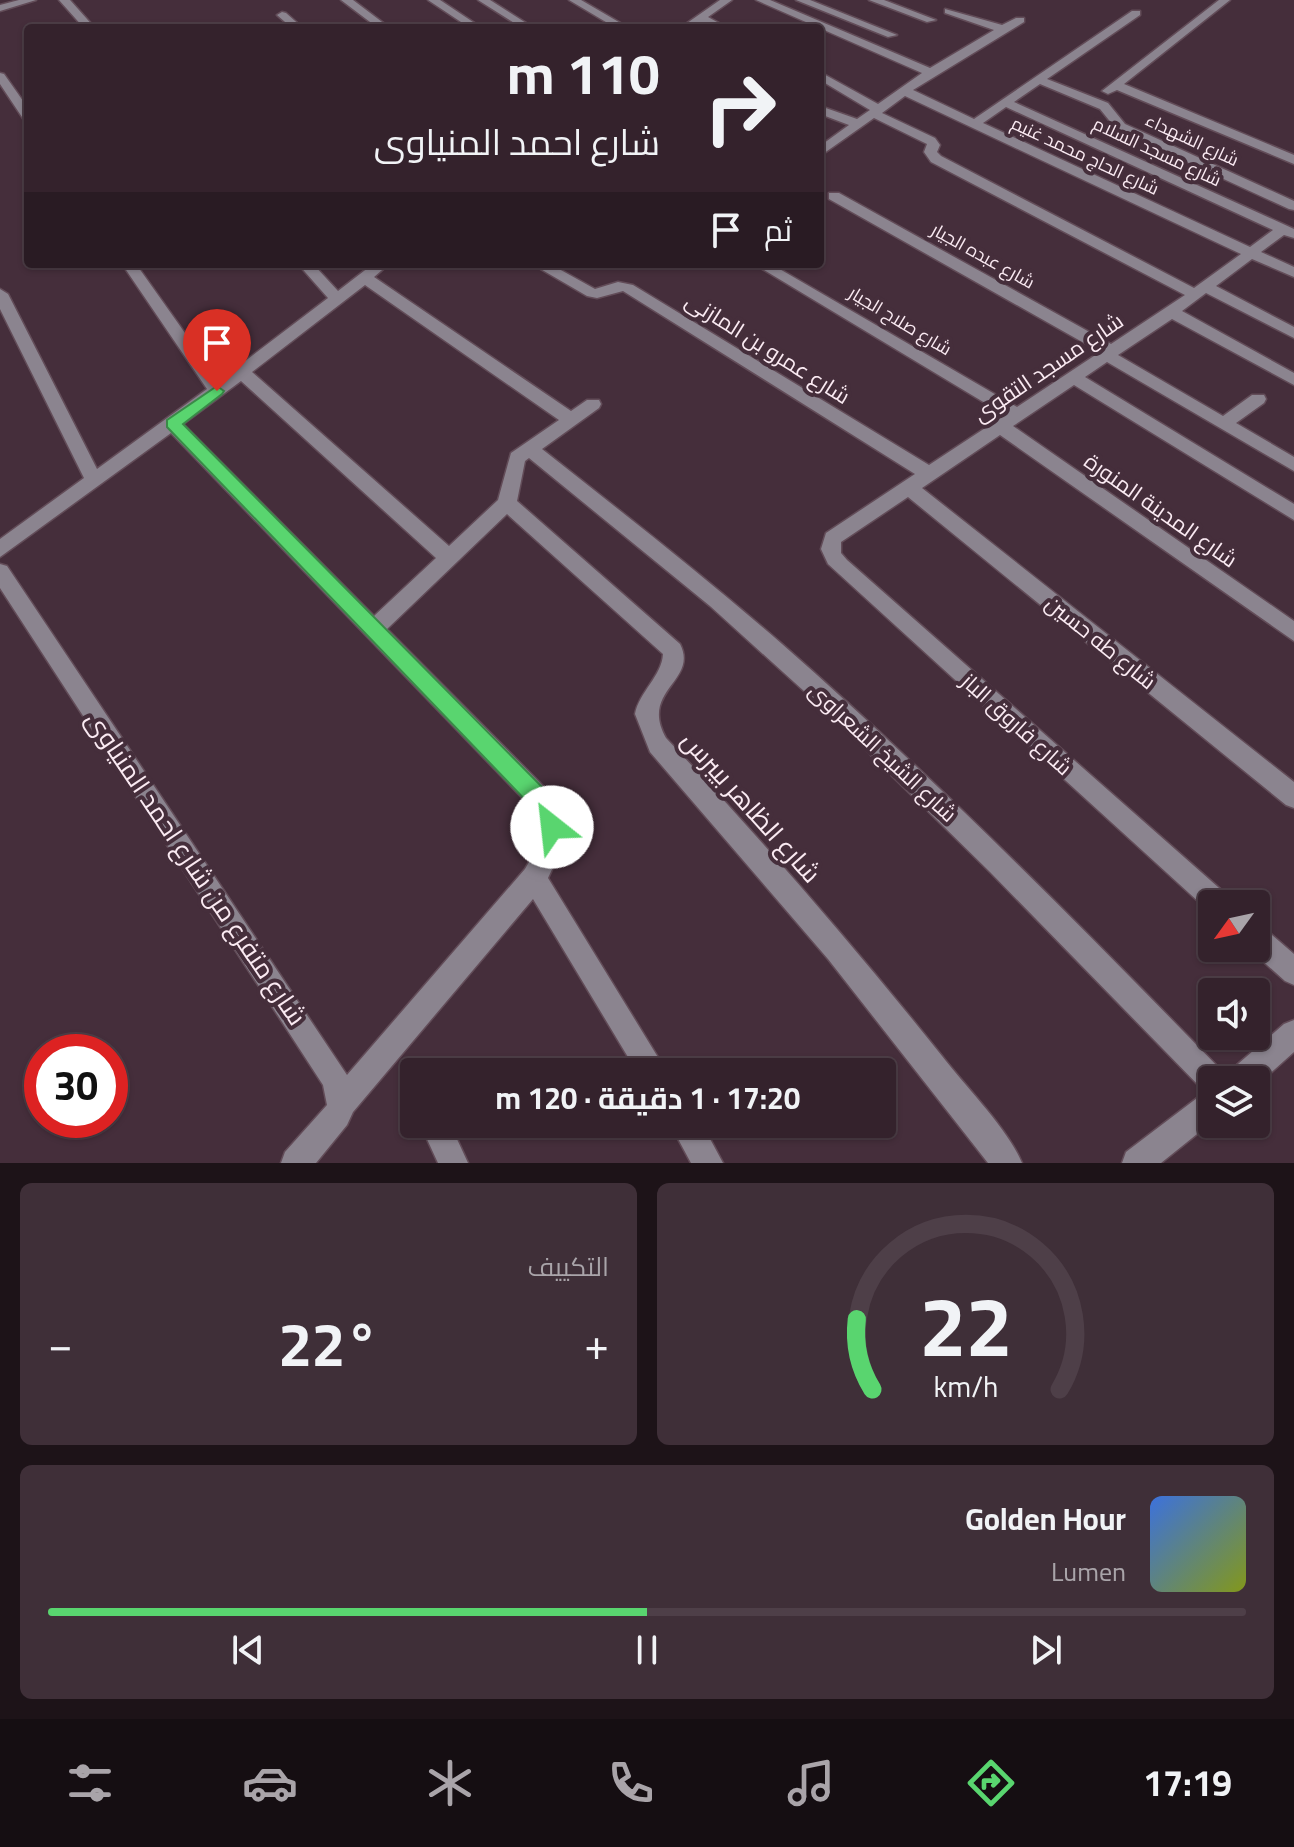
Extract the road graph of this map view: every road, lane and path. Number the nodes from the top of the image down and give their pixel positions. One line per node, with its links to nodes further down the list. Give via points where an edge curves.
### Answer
1 (31, 0): 12 (street)
2 (64, 0): 19 (street)
3 (346, 0): 21 (street)
4 (433, 0): 22 (street)
5 (483, 0): 23 (street)
6 (574, 0): 24 (street)
7 (727, 0): 16 (street)
8 (761, 0): 27 (street)
9 (801, 0): 30 (street)
10 (874, 0): 17 (street)
11 (1225, 0): 35 (street)
12 (0, 8)
13 (949, 11): 29 (street)
14 (1136, 13): 34 (street)
15 (282, 15): 20 (street)
16 (700, 17): 25 (street); 26 (street)
17 (931, 20)
18 (1020, 20): 29 (street)
19 (86, 24)
20 (293, 24)
21 (379, 24)
22 (471, 24)
23 (522, 24)
24 (617, 24)
25 (690, 24)
26 (715, 24)
27 (817, 24)
28 (824, 27): 31 (street)
29 (1003, 29): 31 (street)
30 (892, 35)
31 (931, 73): 36 (street)
32 (0, 76): 39 (street)
33 (824, 78): 41 (street)
34 (1038, 79): 37 (street, شارع الشهداء); 38 (street)
35 (1116, 85): 37 (street); 45 (street)
36 (905, 91): 41 (street); 43 (street, شارع الحاج محمد غنيم)
37 (1095, 101): 47 (street, شارع الشهداء, via 1111,111 1121,127)
38 (1005, 102): 43 (street); 48 (street, شارع مسجد السلام)
39 (24, 111)
40 (824, 111): 42 (street)
41 (877, 112): 42 (street); 57 (street, via 931,141 936,159)
42 (859, 124): 44 (street)
43 (974, 124): 49 (street, شارع الحاج محمد غنيم)
44 (824, 149)
45 (1294, 160)
46 (834, 196): 62 (street, شارع عبده الجيار)
47 (1294, 206)
48 (1289, 232): 49 (street, شارع مسجد التقوى)
49 (1251, 252): 55 (street, شارع الحاج محمد غنيم); 57 (street, شارع مسجد التقوى)
50 (132, 268): 66 (street)
51 (309, 268): 59 (street)
52 (377, 268): 56 (street)
53 (546, 268): 76 (street, شارع عمرو بن المازنى, via 592,293 619,285 628,288)
54 (768, 268): 69 (street, شارع صلاح الجيار)
55 (1294, 273)
56 (365, 278): 59 (street); 70 (street)
57 (1201, 290): 60 (street, شارع مسجد التقوى); 61 (street)
58 (0, 294): 77 (street)
59 (338, 300): 63 (street)
60 (1171, 312): 62 (street, شارع مسجد التقوى); 65 (street)
61 (1294, 333)
62 (1109, 353): 64 (street, شارع مسجد التقوى); 72 (street, شارع عبده الجيار)
63 (242, 372): 66 (street); 83 (street)
64 (1073, 377): 69 (street, شارع مسجد التقوى); 80 (street)
65 (1294, 380)
66 (217, 391): 71 (street)
67 (1258, 399): 72 (street)
68 (593, 404): 70 (street)
69 (1017, 414): 73 (street, شارع مسجد التقوى)
70 (571, 420): 74 (street)
71 (173, 424): 77 (street); 85 (street)
72 (1224, 424): 75 (street, شارع عبده الجيار)
73 (1000, 426): 76 (street, شارع مسجد التقوى); 86 (street, شارع المدينة المنورة)
74 (530, 449): 79 (street, via 517,458); 94 (street, شارع الشيخ الشعراوى, via 765,642 901,767)
75 (1294, 465)
76 (928, 473): 78 (street, شارع مسجد التقوى)
77 (94, 481): 82 (street)
78 (908, 487): 81 (street, شارع مسجد التقوى); 87 (street, شارع طه حسين)
79 (507, 503): 83 (street); 103 (street, شارع الظاهر بيبرس, via 673,650 672,668 649,700 646,715 658,745 825,932)
80 (1294, 513)
81 (833, 538): 89 (street, شارع فاروق الباز, via 832,555 840,565)
82 (0, 549)
83 (450, 559): 85 (street)
84 (0, 572): 96 (street, شارع متفرع من شارع احمد المنياوى, via 334,1077)
85 (375, 628): 88 (street, via 544,803 552,827 550,854)
86 (1294, 632)
87 (1294, 797)
88 (534, 878): 93 (street); 96 (street)
89 (1202, 890)
90 (1270, 951): 91 (street)
91 (1294, 972)
92 (1294, 1034): 95 (street)
93 (644, 1058)
94 (1198, 1066)
95 (1257, 1066)
96 (343, 1102): 100 (street)
97 (1198, 1115): 104 (street)
98 (441, 1138): 101 (street)
99 (693, 1138): 102 (street)
100 (296, 1163)
101 (453, 1163)
102 (708, 1163)
103 (1007, 1163)
104 (1137, 1163)

